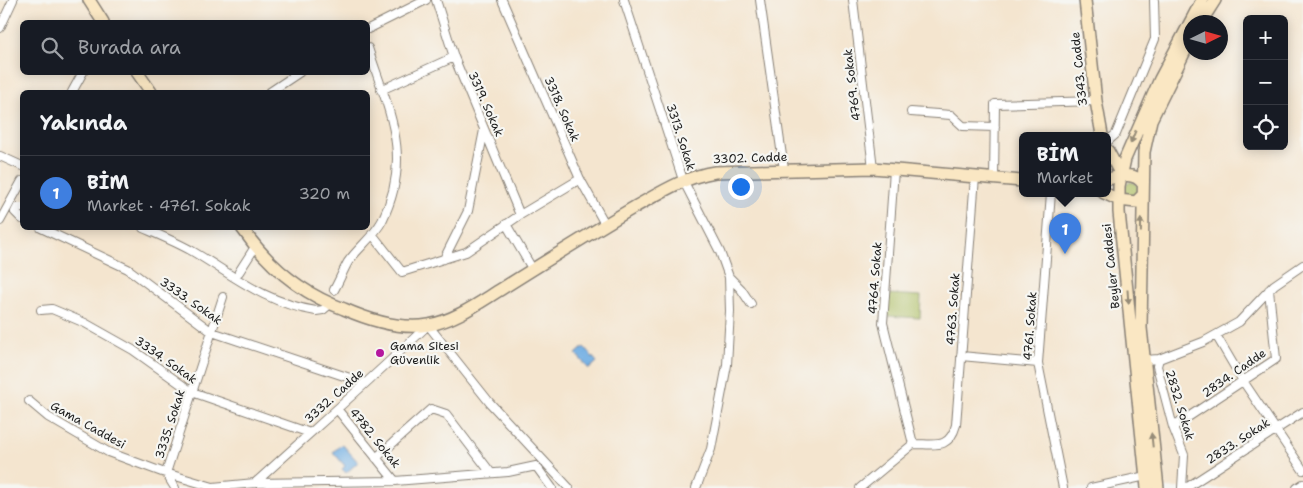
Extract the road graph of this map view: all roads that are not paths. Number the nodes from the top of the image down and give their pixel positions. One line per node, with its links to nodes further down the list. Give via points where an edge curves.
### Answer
1 (13, 0): 15 (street)
2 (89, 0): 14 (street)
3 (426, 0): 16 (street)
4 (436, 0): 19 (street, 3319. Sokak)
5 (502, 0): 42 (street, 3318. Sokak)
6 (624, 0): 44 (street, 3313. Sokak)
7 (760, 0): 37 (street)
8 (853, 0): 36 (street, 4769. Sokak)
9 (1085, 0): 27 (street, 3343. Cadde)
10 (1154, 0): 32 (street, via 1155,39 1116,134)
11 (1202, 0): 39 (street, Beyler Caddesi, one-way to 39, via 1145,111)
12 (1215, 0): 13 (street)
13 (1205, 15)
14 (102, 20)
15 (0, 28)
16 (370, 28)
17 (370, 54): 26 (street)
18 (1183, 55): 47 (street, Beyler Caddesi, via 1151,120 1145,143)
19 (454, 57): 26 (street); 30 (street, 3319. Sokak)
20 (81, 75): 23 (street)
21 (139, 75): 24 (street)
22 (296, 75): 25 (street)
23 (73, 90)
24 (150, 90)
25 (273, 90)
26 (381, 90): 60 (street, via 394,131 398,160 396,186 381,222)
27 (1096, 101): 29 (street, via 995,104); 31 (street, 3343. Cadde)
28 (911, 112): 29 (street, via 951,114 963,126)
29 (995, 127): 43 (street)
30 (484, 130): 52 (street, 3319. Sokak); 62 (street, via 468,211)
31 (1101, 132)
32 (1111, 138)
33 (0, 156): 35 (street)
34 (1111, 157): 39 (street)
35 (20, 165)
36 (873, 168): 37 (street, 3302. Cadde); 38 (street, 3302. Cadde)
37 (784, 170): 44 (street, 3302. Cadde, via 715,172)
38 (894, 170): 40 (street, 3302. Cadde); 89 (street, 4764. Sokak, via 883,323)
39 (1120, 175): 41 (street); 47 (street, via 1136,178); 50 (street, Beyler Caddesi)
40 (975, 177): 43 (street, 3302. Cadde); 76 (street, 4763. Sokak)
41 (1111, 178)
42 (580, 179): 52 (street); 56 (street, 3318. Sokak)
43 (994, 179): 45 (street, 3302. Cadde)
44 (683, 180): 56 (street, 3302. Cadde); 66 (street, 3313. Sokak, via 720,252)
45 (1019, 181)
46 (20, 184): 54 (street)
47 (1142, 190): 50 (street, via 1136,202); 78 (street, Beyler Caddesi, one-way to 47, via 1140,300)
48 (1111, 196): 50 (street)
49 (1051, 197): 79 (street, 4761. Sokak)
50 (1119, 200): 94 (street, Beyler Caddesi, one-way to 94)
51 (20, 208): 53 (street, via 15,210)
52 (520, 215): 55 (street)
53 (20, 217)
54 (0, 221)
55 (506, 224): 62 (street, via 466,252); 64 (street)
56 (605, 224): 64 (street, 3302. Cadde)
57 (45, 230): 74 (street, 3333. Sokak, via 128,269)
58 (147, 230): 70 (street, via 192,251 233,279 273,298 316,312)
59 (243, 230): 61 (street, 3302. Cadde)
60 (372, 234): 62 (street, via 402,272); 67 (street, via 348,263)
61 (255, 247): 65 (street); 70 (street, 3302. Cadde, via 278,272)
62 (444, 259)
63 (1303, 265): 68 (street)
64 (533, 270): 73 (street, 3302. Cadde, via 469,309)
65 (238, 272)
66 (728, 277): 71 (street); 101 (street, via 727,365 711,449)
67 (334, 290)
68 (1269, 290): 75 (street, via 1239,322); 80 (street, 2834. Cadde, via 1276,359)
69 (223, 297): 74 (street, 3335. Sokak)
70 (330, 304): 73 (street, 3302. Cadde, via 379,321 404,326)
71 (751, 304)
72 (41, 310): 82 (street, 3334. Sokak, via 52,309 85,323 134,350)
73 (428, 325): 81 (street, 3332. Cadde, via 406,349); 100 (street, via 490,403)
74 (212, 332): 81 (street, 3333. Sokak); 82 (street, 3335. Sokak)
75 (1216, 335): 77 (street); 80 (street)
76 (961, 356): 79 (street); 89 (street, 4763. Sokak, via 956,425 949,441)
77 (1159, 359): 78 (street); 86 (street, 2832. Sokak, via 1157,366)
78 (1144, 360): 106 (street, Beyler Caddesi, one-way to 78)
79 (1038, 363): 103 (street, 4761. Sokak)
80 (1243, 382): 86 (street, 2834. Cadde); 87 (street)
81 (365, 383): 84 (street, 3332. Cadde)
82 (192, 392): 88 (street, 3334. Sokak); 92 (street, 3335. Sokak)
83 (29, 401): 92 (street, Gama Caddesi, via 48,417 108,452)
84 (337, 408): 88 (street, 3332. Cadde); 90 (street, 4782. Sokak)
85 (1303, 412): 87 (street, 2833. Sokak)
86 (1173, 427): 107 (street, 2832. Sokak, via 1184,455)
87 (1277, 429): 91 (street); 108 (street, 2833. Sokak)
88 (310, 433): 96 (street, 3332. Cadde)
89 (913, 444): 102 (street)
90 (376, 458): 93 (street, via 431,409 436,409 446,414); 95 (street, 4782. Sokak)
91 (1303, 470)
92 (166, 473): 96 (street, Gama Caddesi, via 213,487); 98 (street)
93 (491, 474): 95 (street, Gama Caddesi); 99 (street, Gama Caddesi, via 536,466)
94 (1146, 476): 104 (street); 105 (street, Beyler Caddesi)
95 (395, 481): 96 (street, Gama Caddesi)
96 (255, 483)
97 (1303, 484): 109 (street)
98 (175, 488)
99 (552, 488)
100 (568, 488)
101 (696, 488)
102 (860, 488)
103 (1063, 488)
104 (1091, 488)
105 (1147, 488)
106 (1158, 488)
107 (1182, 488)
108 (1186, 488)
109 (1297, 488)

